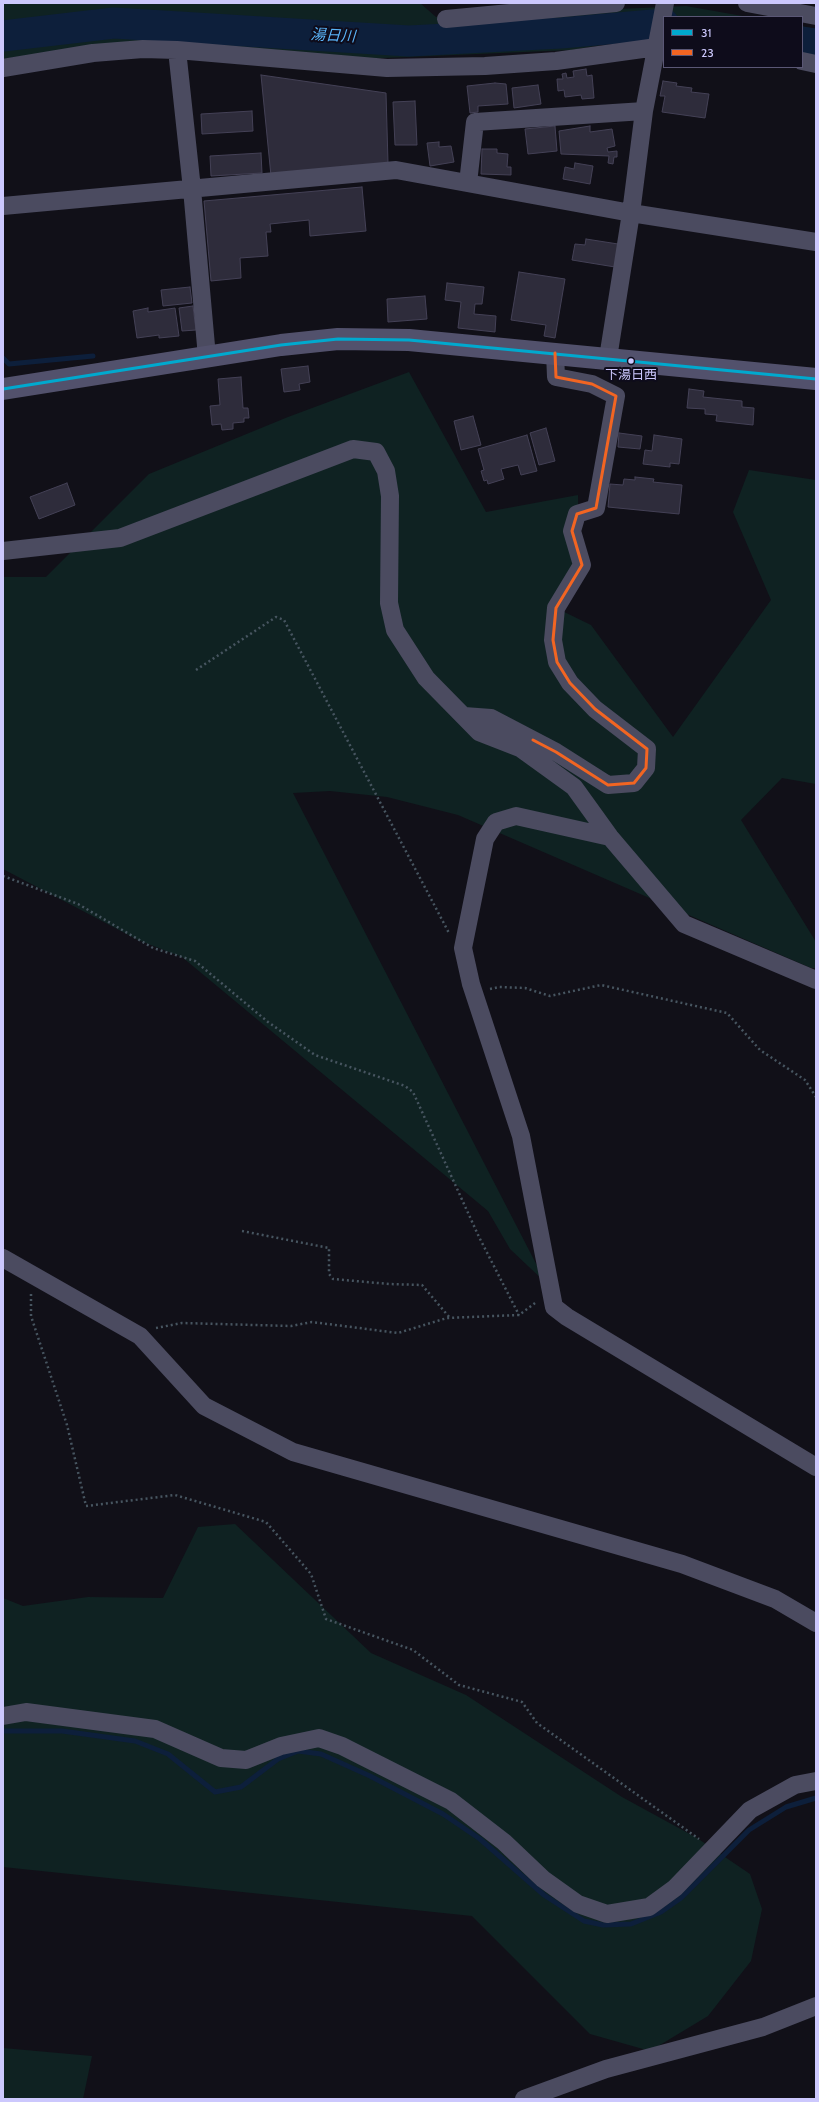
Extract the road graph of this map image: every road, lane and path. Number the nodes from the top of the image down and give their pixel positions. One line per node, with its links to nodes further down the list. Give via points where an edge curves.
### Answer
1 (616, 3): 6 (street)
2 (665, 3): 4 (street)
3 (747, 3): 5 (street)
4 (664, 16)
5 (816, 16)
6 (446, 19)
7 (663, 24): 8 (street)
8 (661, 46): 9 (street, via 556,61 485,66 387,68); 13 (street)
9 (177, 50): 12 (street, via 143,49 93,53); 15 (street)
10 (803, 61): 11 (street)
11 (816, 64)
12 (3, 68)
13 (644, 111): 14 (street, via 475,122); 17 (street)
14 (468, 182): 15 (street, via 396,170); 17 (street)
15 (192, 189): 16 (street); 20 (street)
16 (3, 206)
17 (631, 213): 18 (street); 21 (street)
18 (816, 242)
19 (555, 353): 20 (main road, via 409,340 338,339 281,345); 21 (main road); 26 (street, via 556,377 592,384 616,396 596,508 577,514 572,531 582,565 556,608 553,640 557,662 570,683 595,709 647,749 646,768 634,783 608,785 556,752 491,718)
20 (207, 358): 23 (main road)
21 (608, 358): 22 (main road)
22 (816, 379)
23 (3, 389)
24 (3, 551): 26 (street, via 120,538 353,450 376,452 386,470 390,496 389,602 395,630 426,678)
25 (196, 670): 29 (path, via 276,617 284,620 455,944)
26 (464, 716): 27 (street, via 479,732 520,748 574,787)
27 (610, 837): 29 (street, via 516,816 496,822 485,839); 30 (street, via 684,924)
28 (3, 876): 37 (path, via 78,904 153,948 195,961 268,1022 315,1055 405,1086 413,1092 479,1237)
29 (463, 948): 31 (street)
30 (816, 980)
31 (474, 993): 32 (path, via 499,987 525,988 550,996 601,985 727,1013 760,1050 805,1080); 36 (street, via 521,1136)
32 (816, 1097)
33 (242, 1230): 38 (path, via 329,1248 329,1274 333,1279 422,1285)
34 (3, 1258): 35 (street)
35 (31, 1273): 39 (street); 44 (path, via 31,1316 67,1425 86,1506 175,1496 266,1522 311,1574 326,1619 413,1650 459,1685 522,1702 536,1723)
36 (552, 1297): 37 (path, via 537,1301); 40 (street, via 554,1307 567,1317)
37 (519, 1315): 38 (path)
38 (450, 1318): 39 (path, via 398,1333 312,1322 291,1326 182,1323)
39 (132, 1332): 41 (street, via 140,1336 204,1406 293,1452 682,1564 775,1598)
40 (816, 1467)
41 (816, 1623)
42 (3, 1716): 44 (street, via 26,1712 155,1729 221,1758 246,1760 280,1746 319,1738 342,1746 451,1801 504,1842 543,1879 578,1904 607,1914 649,1907 675,1888)
43 (816, 1781): 44 (street, via 795,1785 750,1810)
44 (712, 1848)
45 (816, 2006): 46 (street, via 763,2027 606,2070)
46 (524, 2099)

